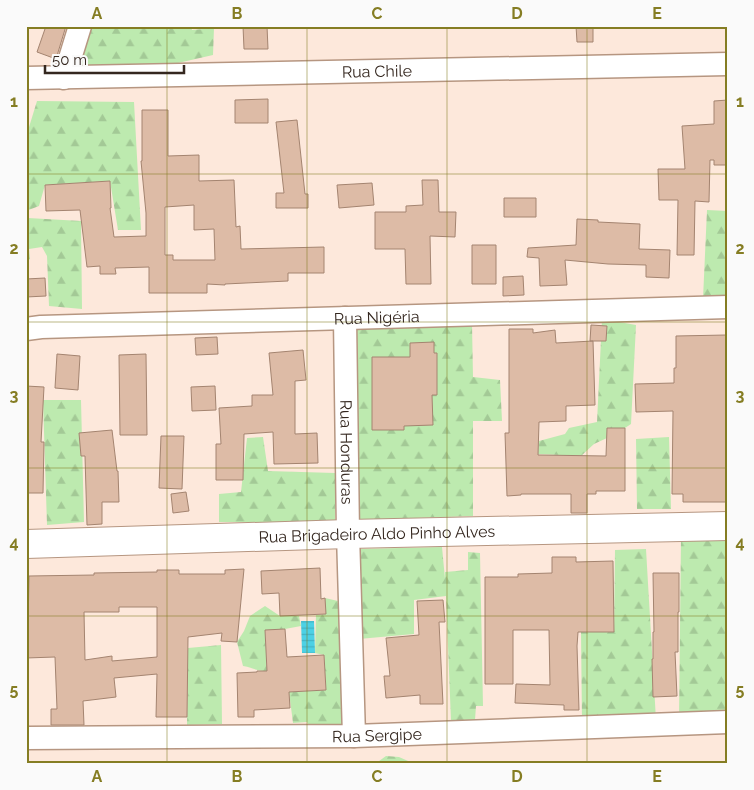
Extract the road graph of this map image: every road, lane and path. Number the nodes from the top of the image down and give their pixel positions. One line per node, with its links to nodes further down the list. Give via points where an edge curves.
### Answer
1 (80, 26): 4 (street)
2 (728, 64): 4 (street, Rua Chile)
3 (26, 78): 4 (street, Rua Chile)
4 (64, 78)
5 (728, 307): 6 (street, Rua Nigéria)
6 (345, 318): 7 (street, Rua Nigéria); 9 (street, Rua Honduras)
7 (26, 329)
8 (728, 526): 9 (street, Rua Brigadeiro Aldo Pinho Alves)
9 (348, 534): 10 (street, Rua Brigadeiro Aldo Pinho Alves); 12 (street, Rua Honduras)
10 (26, 544)
11 (728, 722): 12 (street, Rua Sergipe)
12 (354, 736): 13 (street, Rua Sergipe)
13 (26, 738)

